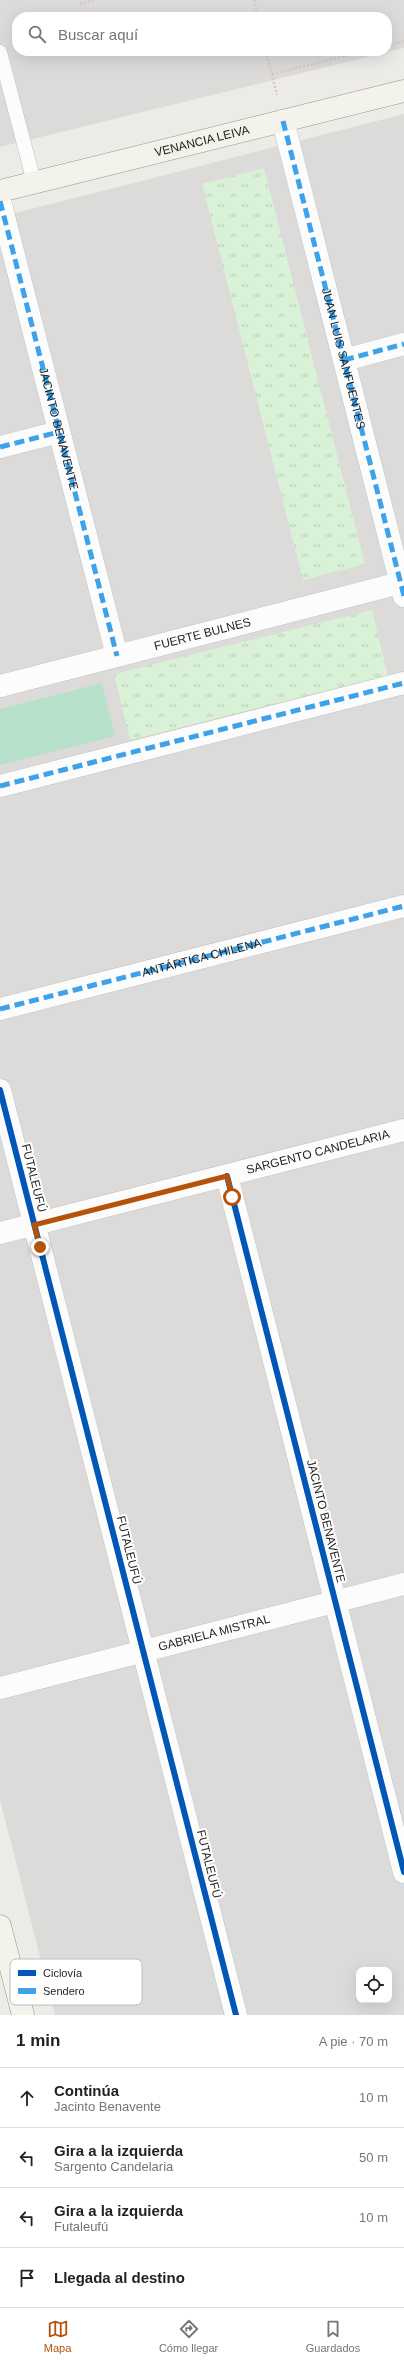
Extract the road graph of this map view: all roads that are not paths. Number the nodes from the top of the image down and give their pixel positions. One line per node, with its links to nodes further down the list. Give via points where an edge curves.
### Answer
1 (0, 52): 4 (lane)
2 (404, 91): 3 (street, VENANCIA LEIVA)
3 (283, 121): 4 (street, VENANCIA LEIVA); 8 (street, JUAN LUIS SANFUENTES)
4 (34, 182): 5 (street, VENANCIA LEIVA)
5 (0, 191)
6 (0, 201): 9 (street, JACINTO BENAVENTE)
7 (404, 344): 8 (street)
8 (344, 360): 11 (street, JUAN LUIS SANFUENTES)
9 (59, 432): 10 (street); 12 (street, JACINTO BENAVENTE)
10 (0, 447)
11 (403, 587): 12 (street, FUERTE BULNES)
12 (117, 656): 14 (street, FUERTE BULNES)
13 (404, 683): 15 (street)
14 (0, 686)
15 (0, 786)
16 (404, 906): 17 (street, ANTÁRTICA CHILENA)
17 (0, 1009)
18 (0, 1090): 21 (street, FUTALEUFÚ)
19 (404, 1130): 20 (street, SARGENTO CANDELARIA)
20 (227, 1176): 21 (street, SARGENTO CANDELARIA); 24 (street, JACINTO BENAVENTE)
21 (34, 1225): 22 (street, SARGENTO CANDELARIA); 25 (street, FUTALEUFÚ)
22 (0, 1233)
23 (404, 1584): 24 (street, GABRIELA MISTRAL)
24 (335, 1602): 25 (street, GABRIELA MISTRAL); 27 (street, JACINTO BENAVENTE)
25 (143, 1651): 26 (street, GABRIELA MISTRAL); 32 (street, FUTALEUFÚ)
26 (0, 1688)
27 (404, 1872)
28 (0, 1926): 29 (street)
29 (10, 1965)
30 (20, 2005): 31 (street)
31 (23, 2015)
32 (236, 2015)

